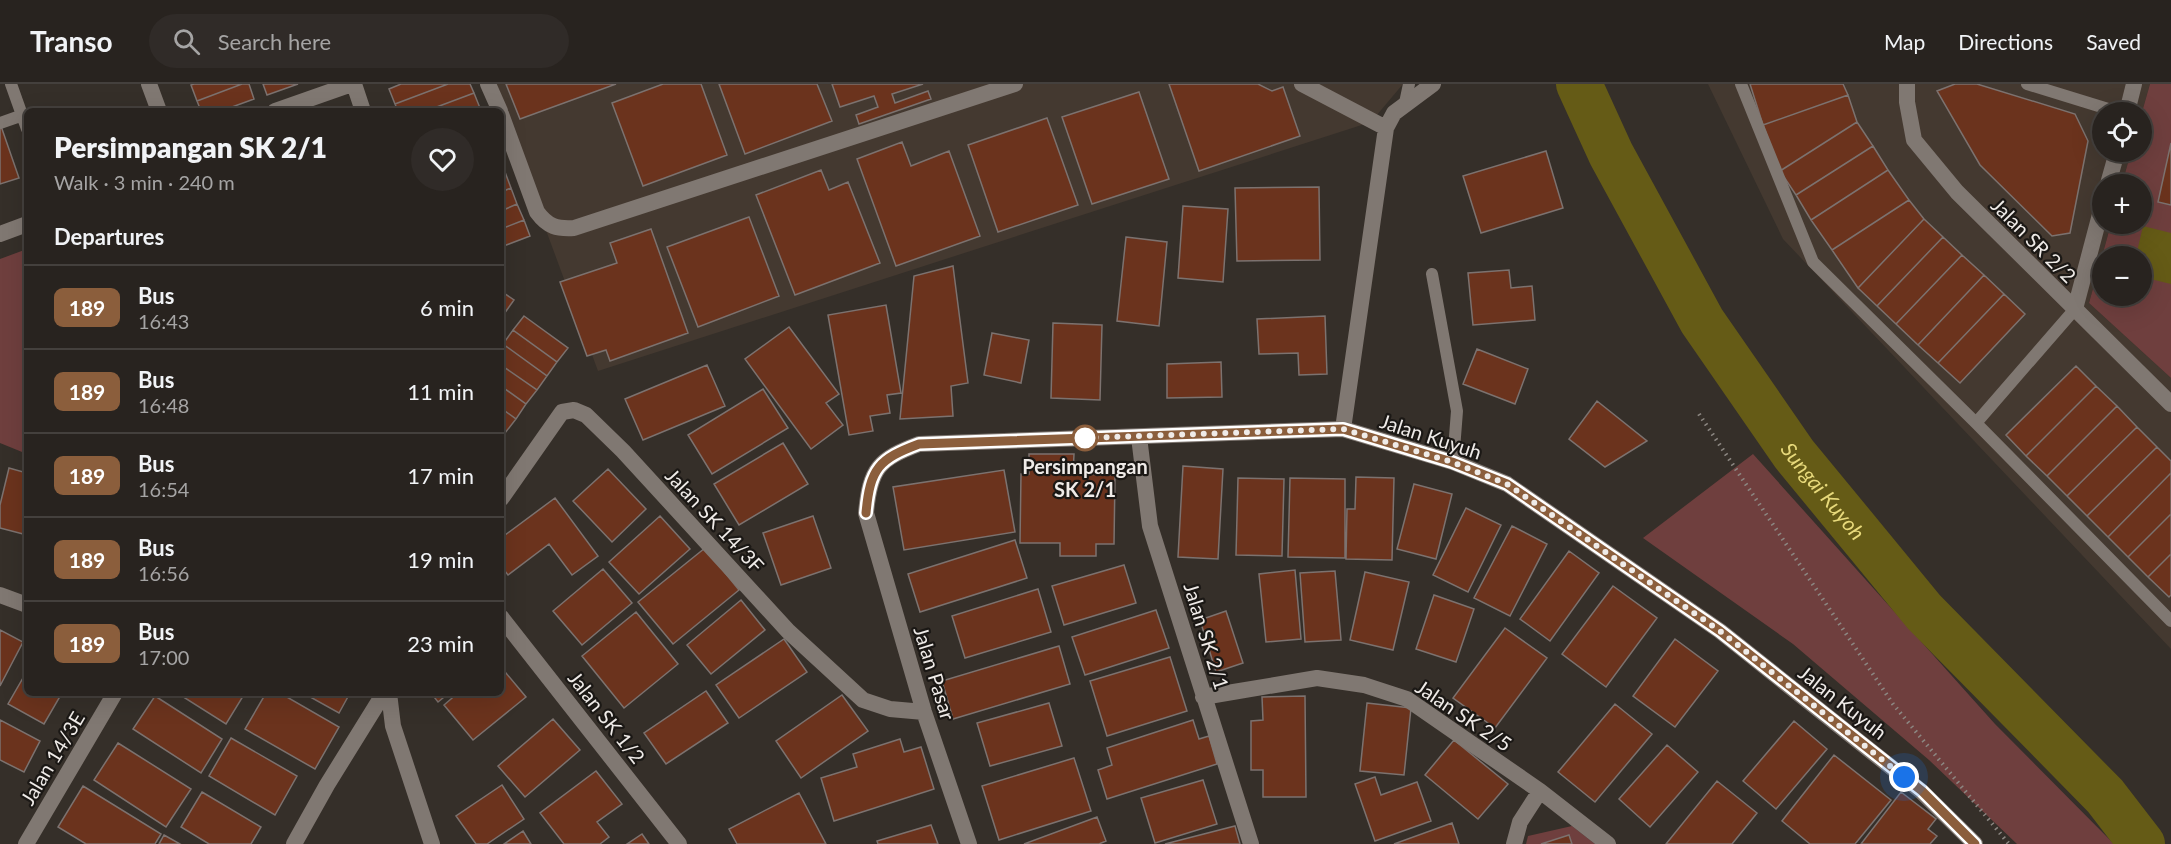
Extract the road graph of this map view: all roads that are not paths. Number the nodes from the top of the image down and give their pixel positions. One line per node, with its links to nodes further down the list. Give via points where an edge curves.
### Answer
1 (11, 84): 20 (lane)
2 (149, 84): 16 (street)
3 (353, 84): 17 (street); 18 (street)
4 (488, 84): 19 (street)
5 (1015, 84): 23 (street, via 574,228 559,229 545,223 537,212)
6 (1302, 84): 24 (street)
7 (1409, 84): 14 (lane)
8 (1433, 84): 14 (street)
9 (1741, 84): 31 (lane, via 1813,262)
10 (1907, 84): 29 (street, Jalan SR 2/2, via 1914,140 1957,192)
11 (2027, 84): 15 (lane)
12 (2133, 84): 13 (street)
13 (2129, 102)
14 (1405, 103): 24 (street)
15 (2092, 104)
16 (158, 108)
17 (284, 108)
18 (362, 108)
19 (498, 108)
20 (23, 116): 21 (lane); 22 (lane)
21 (24, 119)
22 (0, 123)
23 (504, 124)
24 (1386, 128): 32 (street)
25 (24, 225): 26 (street)
26 (0, 234)
27 (2095, 234): 29 (street)
28 (1432, 274): 34 (lane, via 1457,411)
29 (2075, 309): 30 (street, Jalan SR 2/2); 31 (lane)
30 (2171, 404)
31 (1976, 423): 40 (lane)
32 (1343, 429): 33 (street, Jalan Kuyuh); 34 (street, Jalan Kuyuh)
33 (1139, 436): 36 (street, Jalan Kuyuh, via 919,444 889,455 874,474); 44 (street, Jalan SK 2/1, via 1150,526)
34 (1452, 462): 55 (street, Jalan Kuyuh, via 1507,484 1720,631 1922,791)
35 (504, 495): 45 (street, Jalan SK 14/3F, via 562,412 580,411 623,452 788,631 863,700 890,709)
36 (866, 513): 45 (street, Jalan Pasar)
37 (0, 595): 38 (street)
38 (24, 604)
39 (504, 621): 50 (street, Jalan SK 1/2)
40 (2171, 621)
41 (113, 696): 47 (street, Jalan 14/3E)
42 (382, 696): 48 (street)
43 (389, 696): 49 (street, via 393,726)
44 (1203, 697): 46 (street, Jalan SK 2/5, via 1317,678 1364,685 1407,699); 52 (street, Jalan SK 2/1)
45 (924, 712): 51 (street, Jalan Pasar)
46 (1540, 792): 53 (street, via 1520,822); 54 (street, Jalan SK 2/5)
47 (26, 844)
48 (294, 844)
49 (432, 844)
50 (679, 844)
51 (969, 844)
52 (1251, 844)
53 (1514, 844)
54 (1608, 844)
55 (1975, 844)

